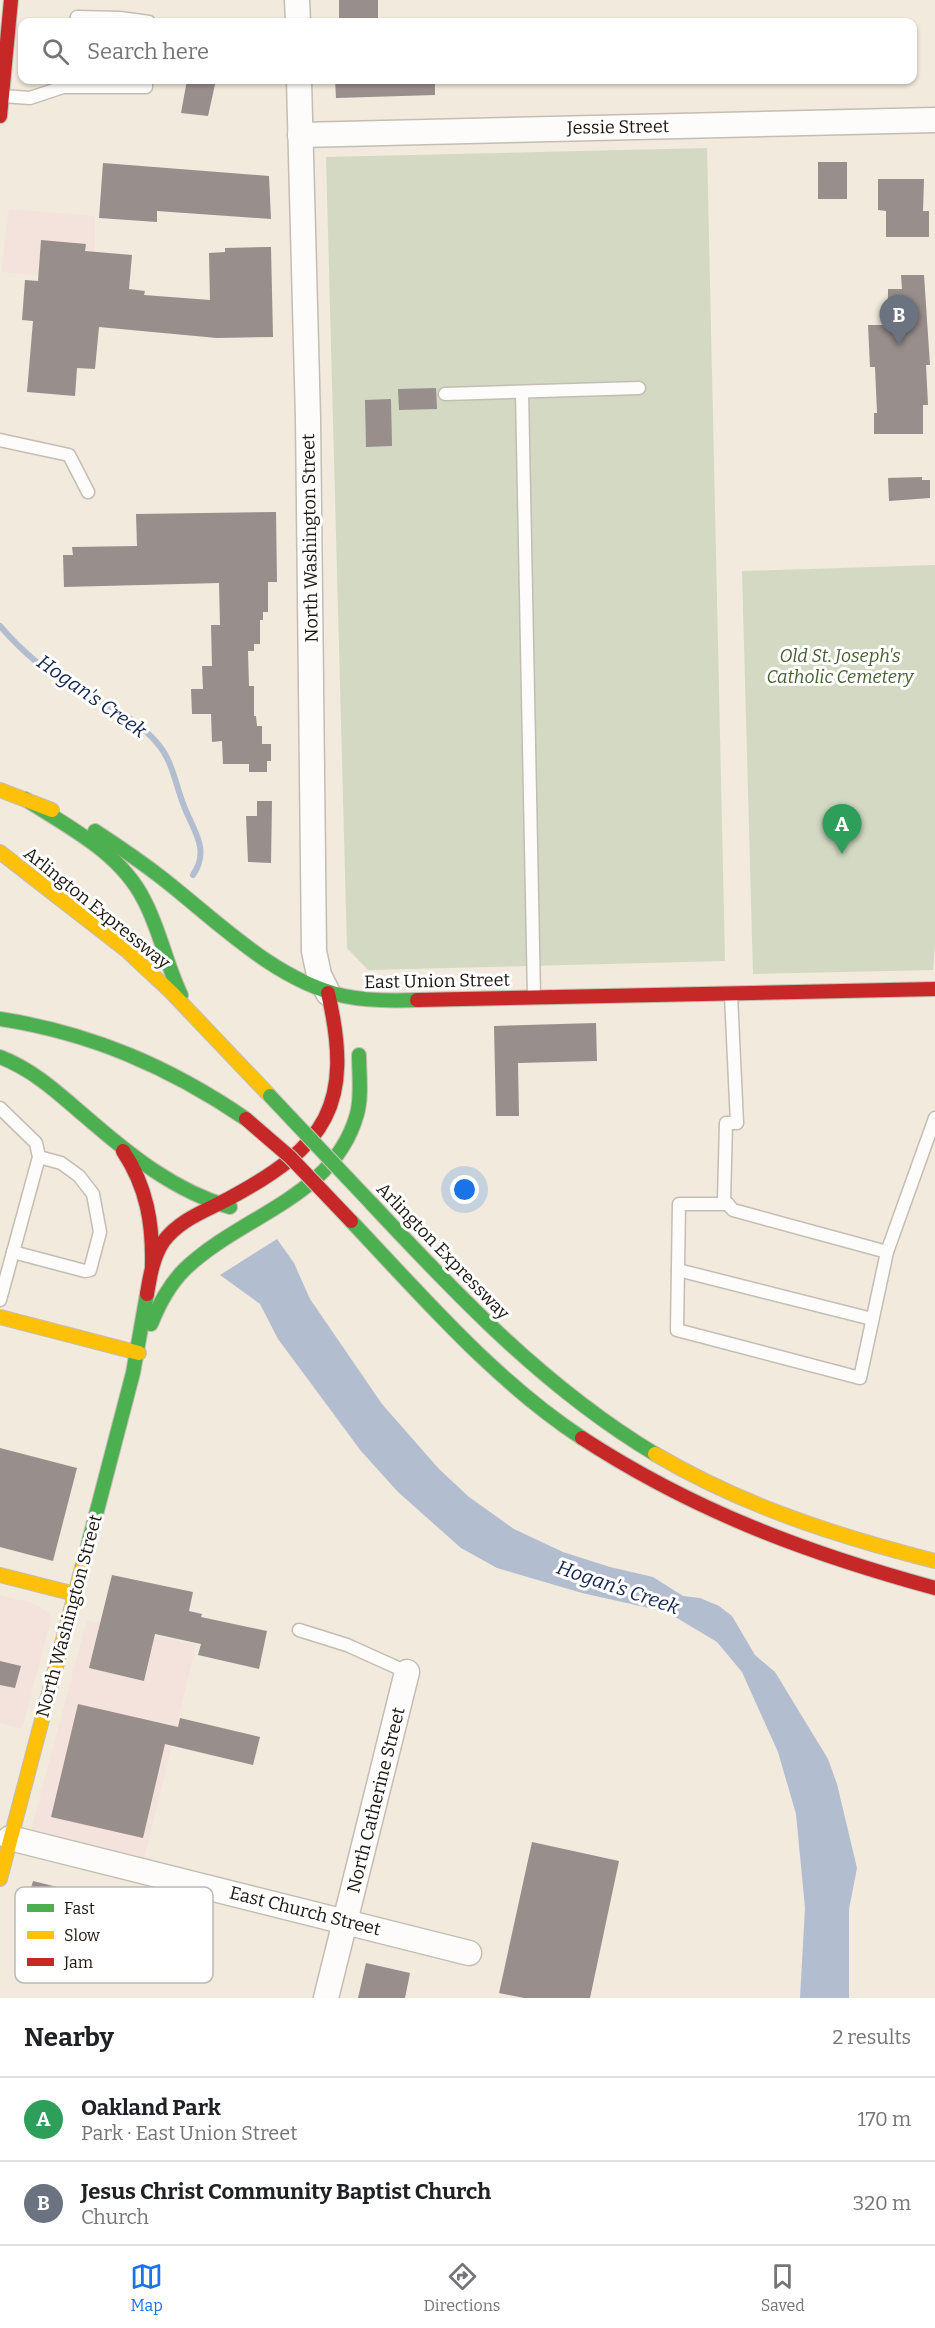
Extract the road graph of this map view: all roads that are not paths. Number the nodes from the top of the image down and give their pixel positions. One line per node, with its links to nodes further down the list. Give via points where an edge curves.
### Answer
1 (11, 0): 6 (main road)
2 (297, 0): 5 (street)
3 (77, 18): 4 (lane)
4 (120, 18)
5 (298, 18)
6 (2, 70): 11 (main road)
7 (62, 84): 11 (lane, via 30,98)
8 (84, 84): 9 (lane)
9 (146, 84)
10 (299, 84): 14 (street, North Washington Street)
11 (2, 96): 12 (main road)
12 (0, 116)
13 (935, 120): 14 (street, Jessie Street)
14 (300, 135): 24 (street, North Washington Street, via 308,419 314,951)
15 (639, 388): 16 (lane)
16 (522, 392): 17 (lane); 26 (lane)
17 (445, 394)
18 (0, 440): 19 (lane, via 69,455)
19 (88, 492)
20 (0, 790): 21 (main road, East Union Street)
21 (26, 800): 24 (main road, East Union Street, via 103,836 265,957); 28 (main road, via 99,849 133,880 178,989)
22 (0, 852): 28 (main road, Arlington Expressway, via 108,935)
23 (935, 989): 25 (main road, East Union Street)
24 (328, 993): 26 (main road, East Union Street, via 372,1001); 27 (main road, North Washington Street); 37 (main road, North Washington Street, via 338,1029 341,1063 337,1093 327,1116 312,1138 288,1161)
25 (731, 994): 26 (main road, East Union Street); 36 (lane, via 737,1123 726,1123 724,1200)
26 (534, 998)
27 (347, 1014)
28 (193, 1015): 47 (main road, Arlington Expressway, bridge, via 518,1352 583,1406 704,1481 769,1511 836,1535)
29 (0, 1018): 49 (main road, bridge, via 59,1030 127,1052 191,1083 246,1119 285,1152 505,1377 560,1422 630,1469 693,1503 780,1542)
30 (356, 1036): 38 (main road, North Washington Street, via 358,1105 348,1140 325,1173)
31 (0, 1057): 34 (main road, via 36,1075)
32 (0, 1108): 35 (lane, via 36,1143)
33 (935, 1118): 40 (lane)
34 (116, 1142): 37 (main road, via 187,1192); 42 (main road, via 136,1173 148,1202)
35 (39, 1157): 39 (lane); 39 (lane, via 62,1163 93,1194 100,1232 90,1270)
36 (728, 1204): 40 (lane, via 732,1210); 41 (lane, via 679,1204)
37 (217, 1205): 38 (main road, via 247,1210); 42 (main road, North Washington Street, via 185,1222 165,1241)
38 (273, 1207): 46 (main road, North Washington Street, via 208,1248 185,1269 160,1302)
39 (13, 1252): 43 (lane)
40 (887, 1252): 45 (lane)
41 (678, 1270): 45 (lane); 45 (lane, via 677,1330 860,1378)
42 (151, 1273): 46 (main road, North Washington Street)
43 (0, 1300)
44 (0, 1317): 46 (main road)
45 (872, 1319)
46 (139, 1353): 50 (main road, North Washington Street)
47 (935, 1561)
48 (0, 1575): 50 (main road)
49 (935, 1588)
50 (75, 1594): 53 (main road, North Washington Street)
51 (299, 1630): 52 (lane, via 347,1645)
52 (407, 1672): 57 (street, North Catherine Street)
53 (5, 1836): 54 (main road, North Washington Street); 55 (street, East Church Street)
54 (0, 1879)
55 (210, 1887)
56 (213, 1888): 57 (street, East Church Street)
57 (346, 1921): 58 (street, East Church Street); 59 (street, North Catherine Street)
58 (469, 1953)
59 (326, 1998)

